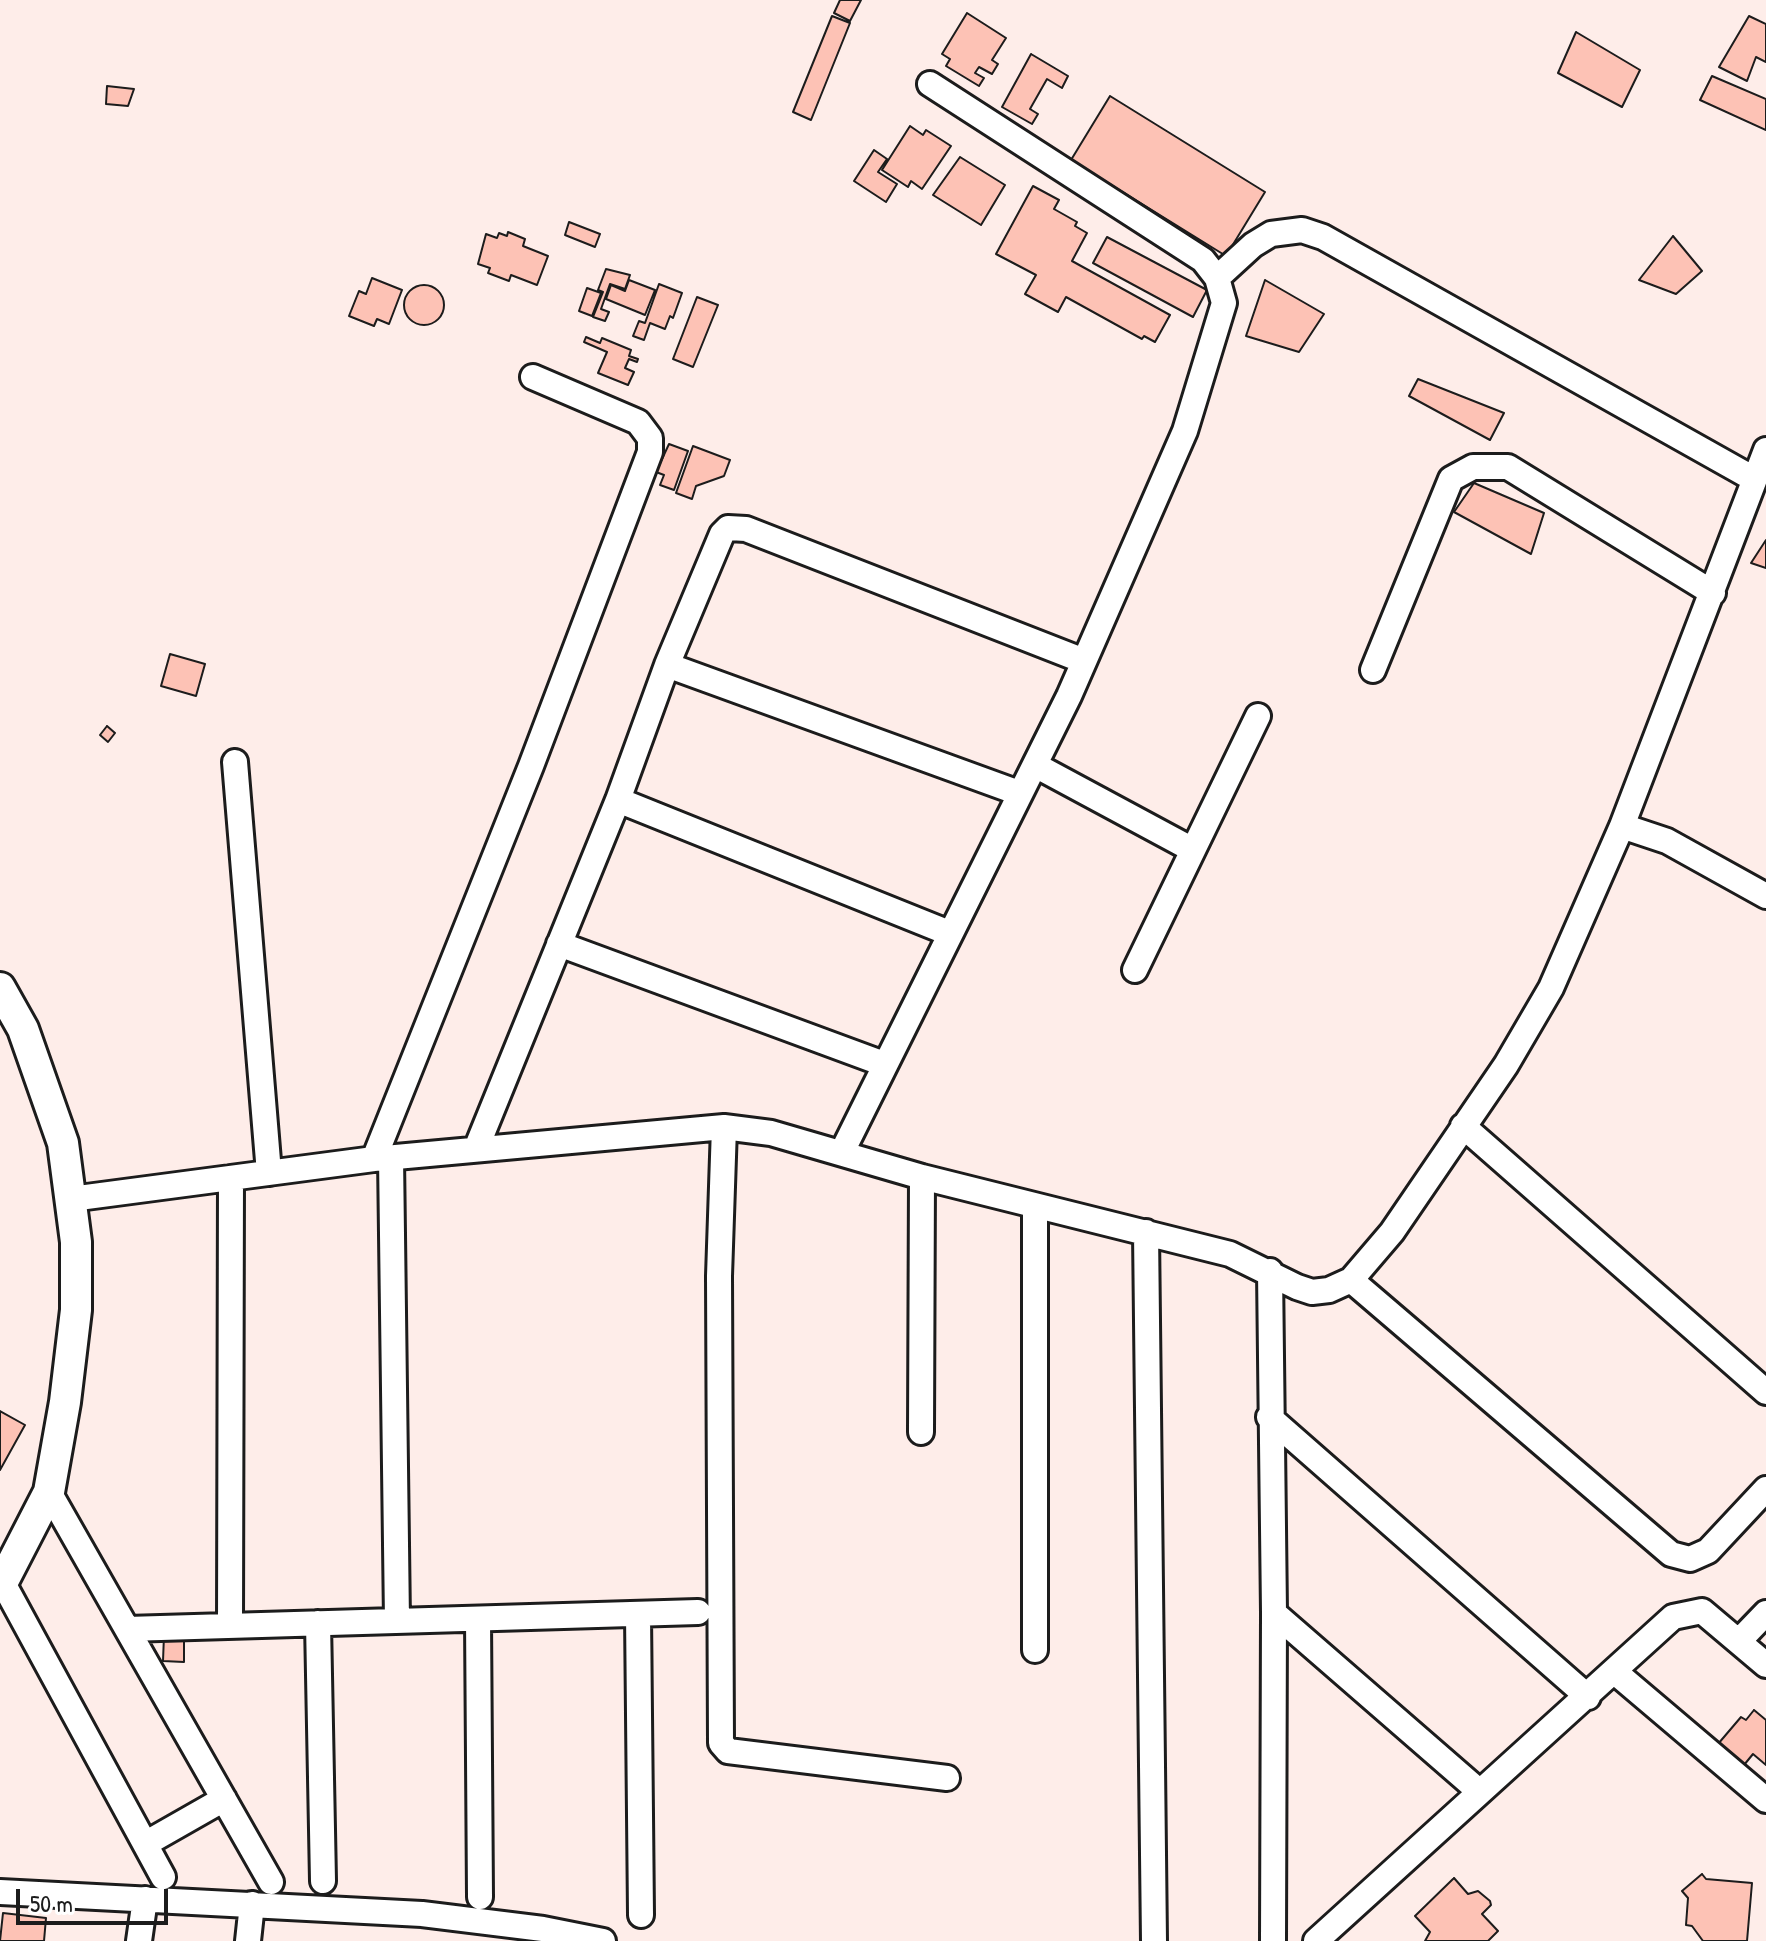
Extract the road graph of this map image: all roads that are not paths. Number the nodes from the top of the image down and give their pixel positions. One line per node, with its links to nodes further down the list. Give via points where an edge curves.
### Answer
1 (930, 84): 2 (street, via 1203,260)
2 (1217, 278): 5 (street, via 1271,234 1302,230 1323,237); 7 (street, via 1224,303 1220,326 1185,431)
3 (533, 377): 27 (street, via 638,422 650,438 650,452)
4 (1766, 450): 5 (street)
5 (1754, 479): 6 (street)
6 (1713, 593): 9 (street, via 1508,467 1473,467 1451,479); 15 (street)
7 (1084, 661): 8 (street, via 737,526 722,534); 12 (street)
8 (667, 665): 13 (street); 14 (street)
9 (1373, 670)
10 (1258, 716): 16 (street)
11 (235, 762): 28 (street)
12 (1035, 765): 13 (street); 16 (street)
13 (1019, 793): 18 (street)
14 (618, 800): 18 (street); 19 (street)
15 (1622, 826): 17 (street, via 1667,841); 23 (street, via 1551,988)
16 (1193, 850): 20 (street)
17 (1766, 896)
18 (949, 933): 22 (street)
19 (559, 944): 22 (street); 25 (street)
20 (1135, 970)
21 (0, 988): 31 (street, via 23,1029 51,1103)
22 (884, 1064): 26 (street)
23 (1463, 1126): 35 (street, via 1392,1232); 36 (street)
24 (724, 1127): 25 (street); 26 (street); 56 (street, via 719,1276 721,1743 728,1751)
25 (476, 1149): 27 (street)
26 (842, 1152): 29 (street)
27 (383, 1158): 28 (street); 47 (street)
28 (269, 1173): 30 (street)
29 (922, 1177): 32 (street); 38 (street)
30 (231, 1178): 31 (street); 49 (street)
31 (71, 1199): 40 (street, via 76,1310)
32 (1035, 1206): 33 (street); 52 (street)
33 (1146, 1232): 34 (street, via 1230,1254); 72 (street)
34 (1270, 1271): 35 (street, via 1312,1292); 37 (street)
35 (1351, 1280): 39 (street, via 1671,1554 1690,1559 1708,1551)
36 (1766, 1392)
37 (1269, 1417): 43 (street); 55 (street)
38 (921, 1432)
39 (1766, 1489)
40 (49, 1492): 41 (street); 50 (street)
41 (1, 1585): 60 (street)
42 (698, 1612): 45 (street)
43 (1274, 1613): 57 (street); 73 (street)
44 (1766, 1613): 51 (street)
45 (638, 1614): 46 (street); 68 (street)
46 (478, 1619): 47 (street); 65 (street)
47 (397, 1621): 48 (street)
48 (318, 1623): 49 (street); 62 (street)
49 (230, 1626): 50 (street)
50 (127, 1629): 58 (street)
51 (1739, 1641): 53 (street); 54 (street, via 1702,1611 1685,1612 1673,1617)
52 (1035, 1650)
53 (1766, 1665)
54 (1615, 1672): 55 (street); 59 (street)
55 (1588, 1697): 57 (street)
56 (947, 1778)
57 (1480, 1792): 74 (street)
58 (224, 1799): 60 (street); 63 (street)
59 (1766, 1800)
60 (145, 1844): 61 (street)
61 (163, 1877)
62 (323, 1881)
63 (271, 1882)
64 (0, 1892): 66 (street)
65 (480, 1897)
66 (145, 1899): 67 (street); 69 (street)
67 (252, 1904): 70 (street); 71 (street, via 422,1914)
68 (641, 1915)
69 (139, 1941)
70 (248, 1941)
71 (603, 1941)
72 (1154, 1941)
73 (1273, 1941)
74 (1316, 1941)

